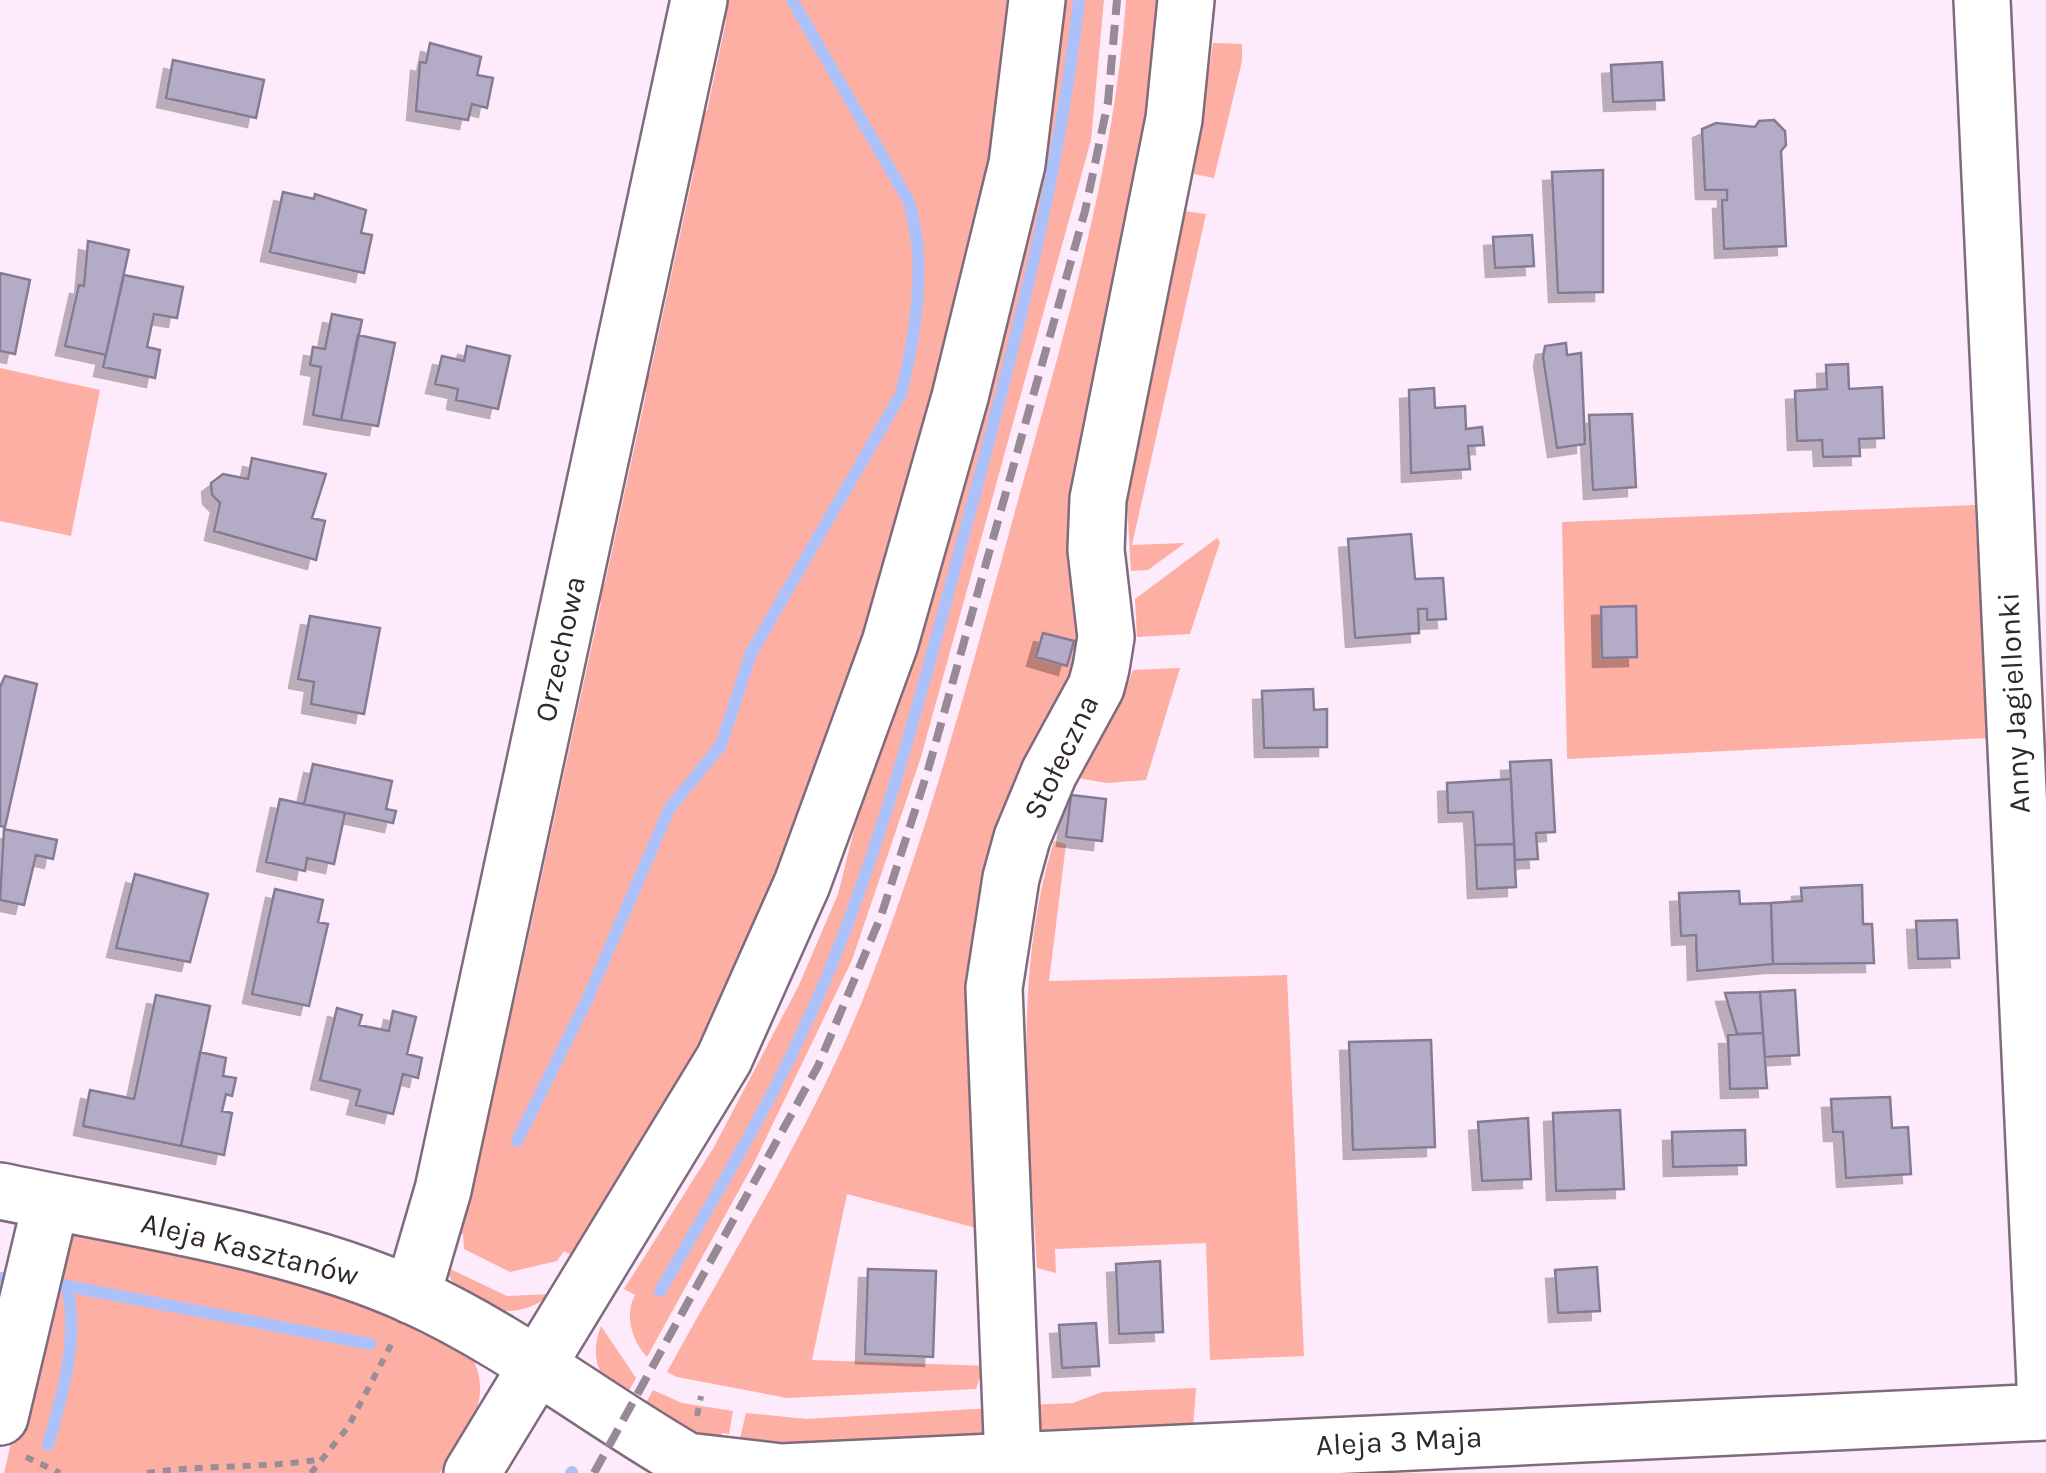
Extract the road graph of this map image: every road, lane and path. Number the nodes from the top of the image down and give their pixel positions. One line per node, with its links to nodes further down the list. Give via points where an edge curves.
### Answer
1 (699, 0): 6 (street, Orzechowa, via 443,1190)
2 (1037, 0): 7 (street, via 1017,164 989,281 901,606 863,717 802,884 724,1059)
3 (1186, 0): 12 (street, Stołeczna, via 1174,119 1098,500 1106,637 1101,668 1022,838 994,988)
4 (1982, 0): 8 (street, Anny Jagiellonki)
5 (26, 1196): 6 (street, Aleja Kasztanów, via 304,1257); 9 (street)
6 (412, 1296): 7 (street, Aleja Kasztanów); 10 (path, via 355,1415)
7 (539, 1368): 13 (street, Aleja 3 Maja); 17 (street)
8 (2046, 1409): 11 (street, Aleja 3 Maja)
9 (8, 1437): 14 (path)
10 (323, 1459): 15 (path); 16 (path)
11 (1287, 1460): 12 (street, Aleja 3 Maja)
12 (1013, 1461): 13 (street, Aleja 3 Maja, via 781,1472)
13 (683, 1467)
14 (59, 1473)
15 (148, 1473)
16 (311, 1473)
17 (472, 1473)

